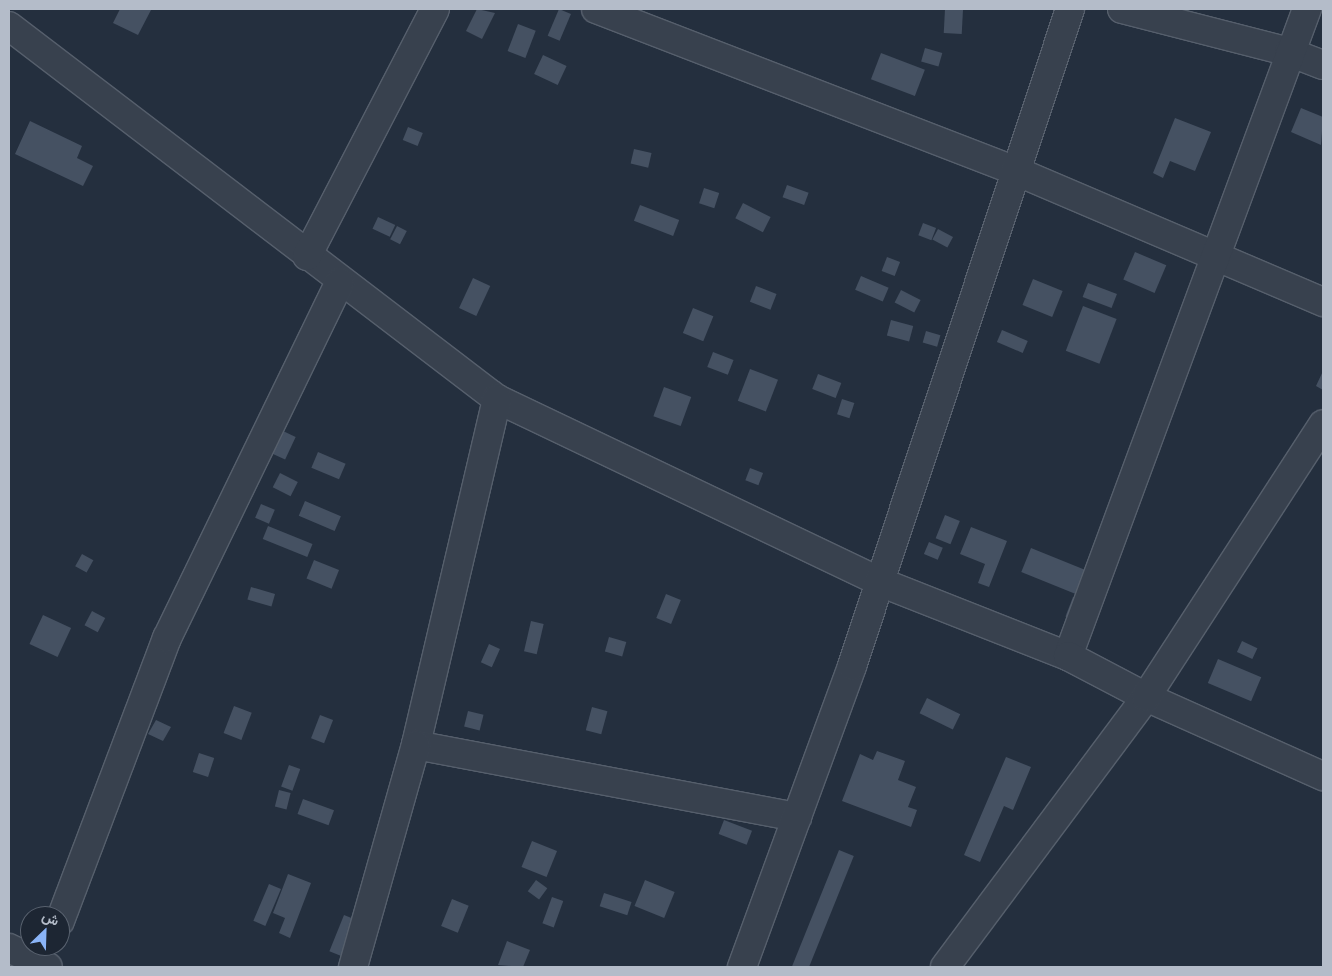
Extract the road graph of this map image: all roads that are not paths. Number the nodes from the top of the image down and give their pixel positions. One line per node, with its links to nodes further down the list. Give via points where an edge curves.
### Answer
1 (435, 9): 11 (street)
2 (596, 9): 9 (street)
3 (1070, 9): 9 (street)
4 (1122, 9): 7 (street)
5 (1307, 9): 7 (street)
6 (9, 26): 11 (street)
7 (1289, 52): 8 (street); 10 (street)
8 (1323, 65)
9 (1016, 171): 10 (street); 16 (street)
10 (1216, 253): 13 (street); 17 (street)
11 (307, 256): 12 (street)
12 (340, 282): 14 (street); 22 (street, via 167,638)
13 (1323, 302)
14 (497, 399): 16 (street); 19 (street)
15 (1323, 424): 18 (street)
16 (880, 582): 17 (street); 21 (street)
17 (1068, 656): 18 (street)
18 (1146, 697): 20 (street); 27 (street)
19 (416, 744): 21 (street); 25 (street)
20 (1323, 776)
21 (797, 817): 26 (street)
22 (66, 906)
23 (9, 948): 24 (street)
24 (46, 961)
25 (353, 967)
26 (742, 967)
27 (945, 967)

